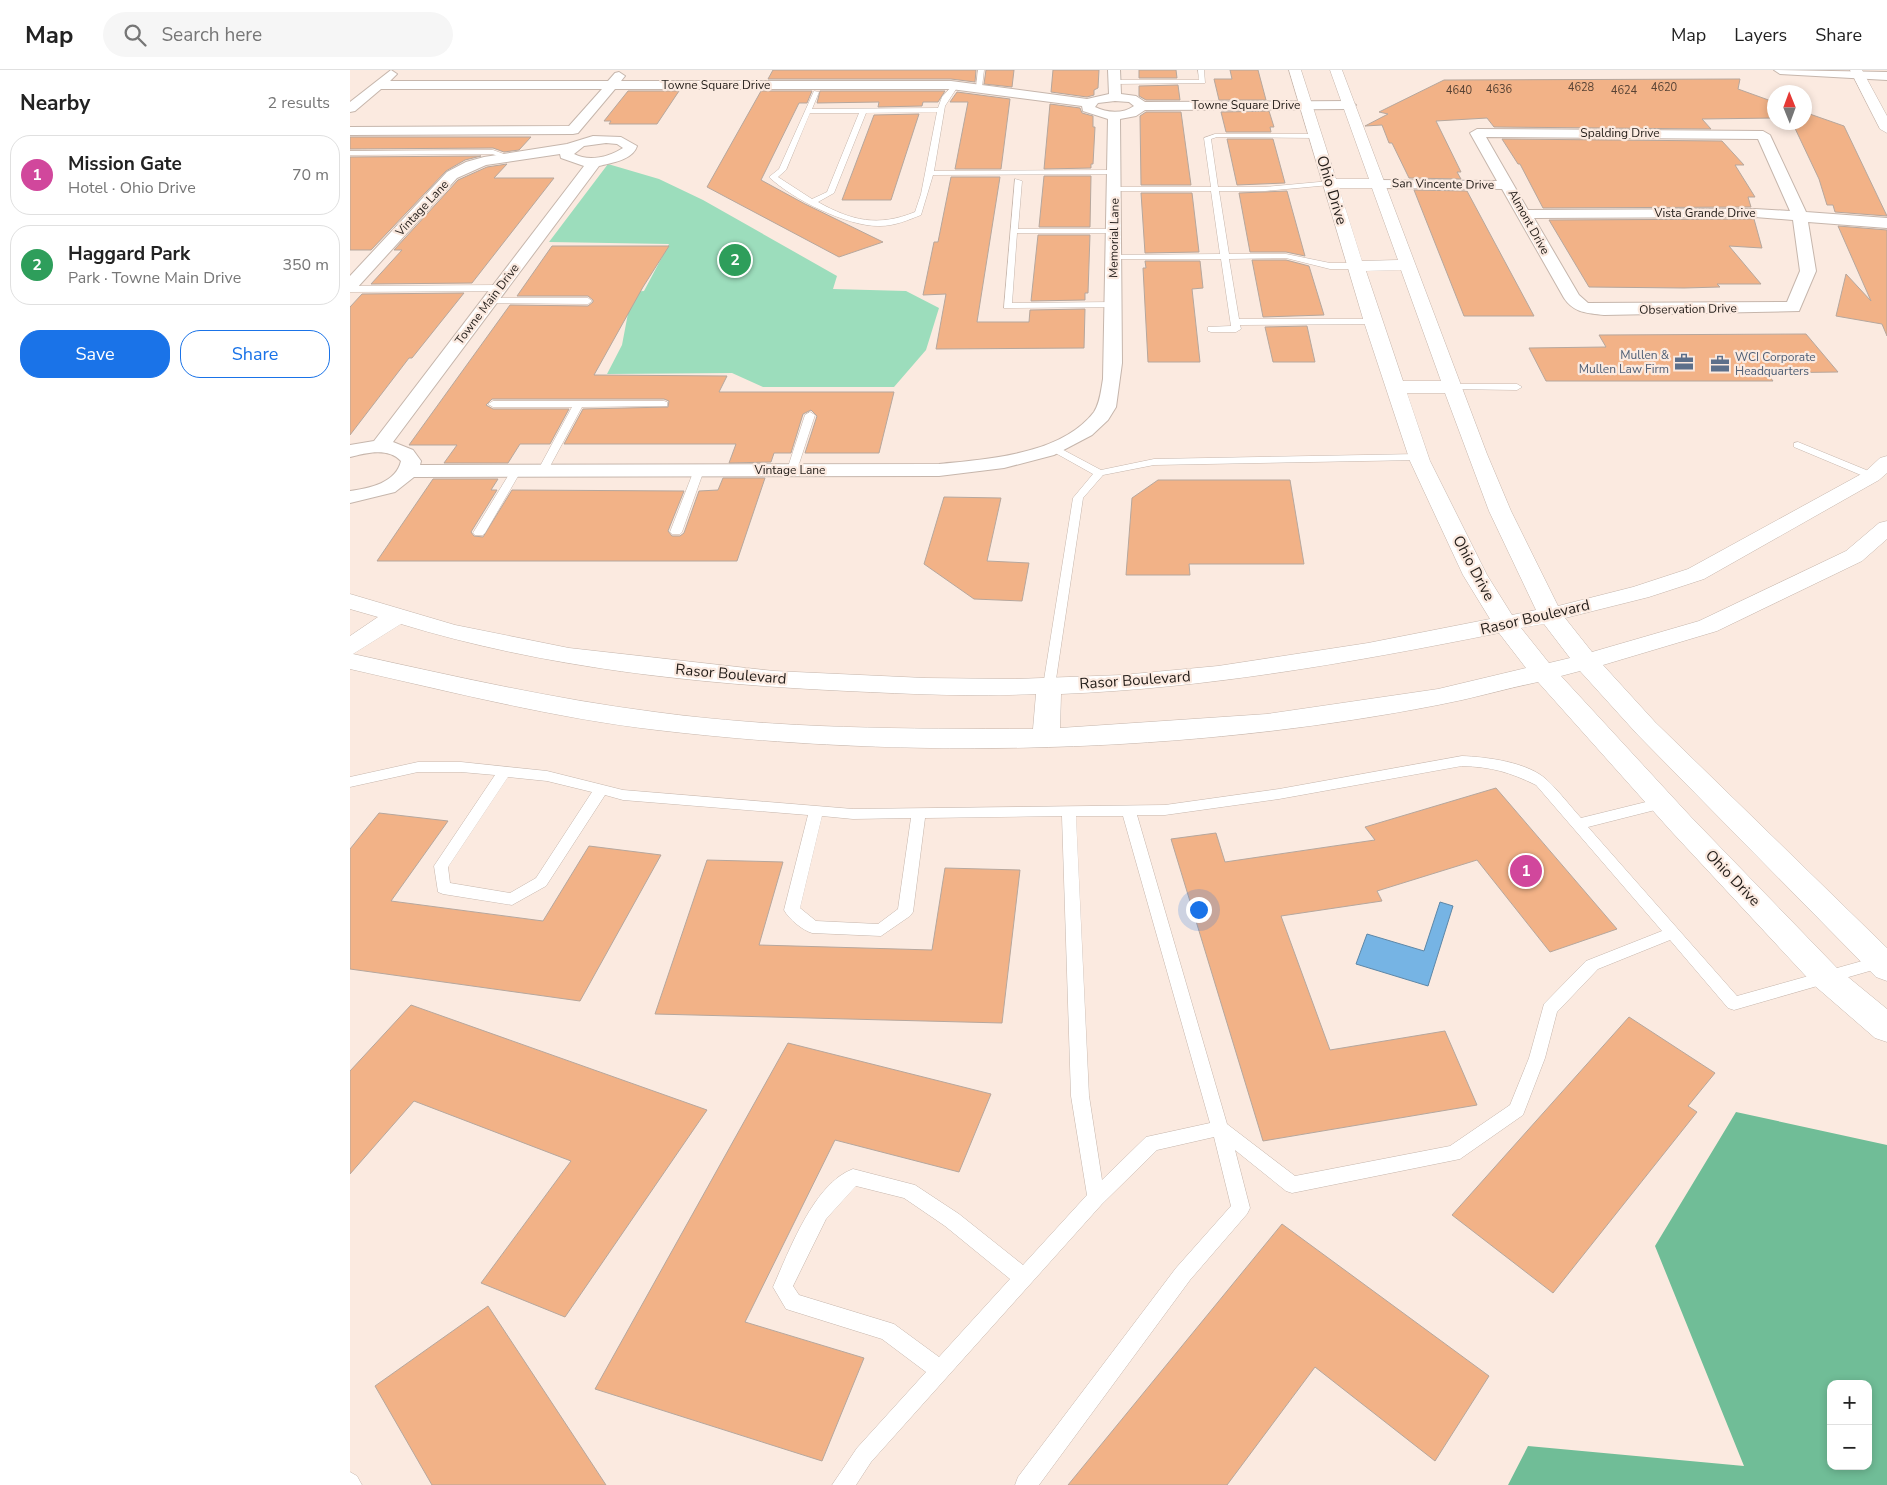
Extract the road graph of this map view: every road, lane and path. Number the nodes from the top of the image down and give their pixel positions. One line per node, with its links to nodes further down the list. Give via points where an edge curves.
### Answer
1 (396, 70): 11 (street)
2 (624, 70): 12 (street)
3 (981, 70): 14 (lane)
4 (1201, 70): 9 (lane, via 1203,82)
5 (1295, 70): 20 (main road, Ohio Drive)
6 (1336, 70): 18 (main road)
7 (1780, 70): 8 (street)
8 (1857, 72): 10 (street); 26 (main road)
9 (1114, 76): 16 (street)
10 (1887, 76)
11 (378, 85): 12 (street, Towne Square Drive); 21 (street)
12 (612, 85): 13 (street, Towne Square Drive); 27 (street)
13 (955, 86): 14 (street, Towne Square Drive); 22 (lane)
14 (979, 87): 17 (street, Towne Square Drive)
15 (816, 92): 23 (lane)
16 (1115, 97): 17 (street); 19 (street, via 1132,99)
17 (1089, 103): 25 (street, via 1091,111)
18 (1350, 105): 20 (street, Towne Square Drive); 40 (main road)
19 (1142, 106): 20 (street, Towne Square Drive); 25 (street, via 1134,112)
20 (1307, 106): 30 (main road, Ohio Drive)
21 (350, 108)
22 (940, 110): 24 (lane); 37 (lane, via 941,120)
23 (808, 111): 24 (lane); 44 (lane, via 782,170 773,177)
24 (863, 111): 44 (lane, via 830,194)
25 (1114, 115): 36 (street, Memorial Lane)
26 (1887, 129)
27 (573, 130): 28 (street); 31 (street)
28 (350, 131)
29 (1477, 133): 41 (street, Almont Drive); 46 (street, Spalding Drive, via 1763,135)
30 (1316, 136): 39 (main road, Ohio Drive); 43 (lane, via 1207,138)
31 (590, 141): 32 (street, Vintage Lane); 35 (street, via 621,141 630,146 625,154)
32 (570, 148): 34 (street, Vintage Lane); 35 (street, via 566,155 571,159)
33 (350, 153): 34 (lane, via 493,152)
34 (508, 157): 54 (street, Vintage Lane, via 471,165 452,175)
35 (595, 161): 55 (street, Towne Main Drive)
36 (1114, 172): 37 (lane); 42 (street, Memorial Lane)
37 (929, 173): 44 (lane, via 918,213 908,220 855,222)
38 (1018, 181): 48 (lane)
39 (1330, 183): 40 (main road); 43 (lane, via 1297,184 1284,188); 53 (main road, Ohio Drive)
40 (1378, 184): 41 (street, San Vincente Drive); 52 (main road)
41 (1508, 185): 45 (street, Almont Drive)
42 (1114, 189): 43 (lane); 49 (street, Memorial Lane)
43 (1215, 189): 51 (lane)
44 (812, 202)
45 (1523, 214): 46 (street, Vista Grande Drive, via 1755,213); 59 (street, Almont Drive, via 1572,298)
46 (1800, 216): 47 (street, Vista Grande Drive); 59 (street, Observation Drive, via 1808,270 1793,307)
47 (1887, 223)
48 (1014, 231): 49 (lane); 58 (lane, via 1008,306)
49 (1114, 231): 50 (street, Memorial Lane)
50 (1114, 257): 51 (lane); 58 (street, Memorial Lane)
51 (1225, 257): 53 (lane, via 1286,256 1330,266); 60 (lane)
52 (1407, 265): 53 (main road); 65 (main road)
53 (1356, 266): 61 (main road, Ohio Drive)
54 (350, 287): 55 (lane)
55 (499, 288): 56 (street, Towne Main Drive)
56 (488, 301): 57 (lane); 72 (street, Towne Main Drive)
57 (588, 301)
58 (1113, 305): 63 (street, Memorial Lane)
59 (1583, 308)
60 (1235, 322): 61 (lane); 62 (lane, via 1236,329)
61 (1373, 322): 64 (main road, Ohio Drive)
62 (1211, 329)
63 (1113, 360): 73 (street, Vintage Lane, via 1108,403 1102,415)
64 (1394, 387): 65 (main road); 75 (main road, Ohio Drive)
65 (1452, 387): 66 (lane); 88 (main road, via 1500,511)
66 (1517, 387)
67 (493, 404): 68 (lane)
68 (579, 404): 69 (lane); 77 (lane)
69 (664, 404)
70 (810, 415): 79 (lane)
71 (1798, 445): 81 (lane)
72 (380, 447): 74 (street); 80 (street, via 406,454 411,461)
73 (1054, 448): 79 (street, Vintage Lane, via 1026,457 939,470); 82 (lane)
74 (350, 452)
75 (1418, 457): 82 (lane, via 1154,462); 90 (main road, Ohio Drive, via 1475,575)
76 (516, 470): 77 (street, Vintage Lane); 80 (street, Vintage Lane); 86 (lane)
77 (543, 470): 78 (street, Vintage Lane)
78 (699, 470): 79 (street, Vintage Lane); 85 (lane)
79 (792, 470)
80 (408, 471): 83 (street, via 385,488)
81 (1882, 473): 88 (main road, Rasor Boulevard, via 1696,574)
82 (1099, 474): 95 (lane, via 1078,498)
83 (350, 497)
84 (1887, 528): 93 (main road, via 1854,556 1708,626)
85 (676, 532)
86 (479, 533)
87 (350, 601): 89 (main road, Rasor Boulevard)
88 (1550, 615): 90 (main road, Rasor Boulevard); 93 (main road)
89 (396, 616): 91 (main road); 95 (main road, Rasor Boulevard, via 569,656 689,670 916,686)
90 (1505, 624): 94 (main road, Ohio Drive); 95 (main road, Rasor Boulevard, via 1368,651 1218,674)
91 (350, 647)
92 (350, 661): 96 (main road, via 517,698 655,722 851,736)
93 (1586, 662): 94 (main road); 107 (main road, via 1646,728)
94 (1543, 672): 96 (main road, via 1438,697 1267,723); 100 (main road, Ohio Drive)
95 (1049, 686): 96 (main road)
96 (1046, 738)
97 (504, 772): 98 (lane, via 418,767); 99 (lane, via 547,776); 99 (lane, via 441,866 443,888 512,899 541,882)
98 (350, 782)
99 (601, 790): 101 (lane, via 623,795)
100 (1662, 803): 105 (lane); 108 (main road, Ohio Drive)
101 (816, 811): 104 (lane); 104 (lane, via 792,910 812,927 881,930 905,912)
102 (1070, 811): 103 (lane); 104 (lane); 111 (lane, via 1080,1096)
103 (1129, 811): 105 (lane, via 1165,810 1279,794 1462,761 1489,762 1541,782); 110 (lane)
104 (919, 813)
105 (1578, 824): 106 (lane)
106 (1673, 932): 108 (lane, via 1734,1003); 110 (lane, via 1592,965 1583,972 1550,1009 1537,1058 1517,1110 1454,1153 1292,1185)
107 (1883, 965): 108 (lane)
108 (1826, 977): 109 (main road, Ohio Drive)
109 (1887, 1028)
110 (1220, 1128): 111 (lane, via 1152,1143); 115 (lane, via 1242,1208 1184,1274)
111 (1096, 1198): 112 (lane)
112 (1024, 1278): 113 (lane); 113 (lane, via 952,1220 908,1191 853,1177 839,1187 803,1240 783,1287 793,1302 887,1331)
113 (940, 1370): 114 (lane, via 864,1455)
114 (843, 1485)
115 (1026, 1485)

